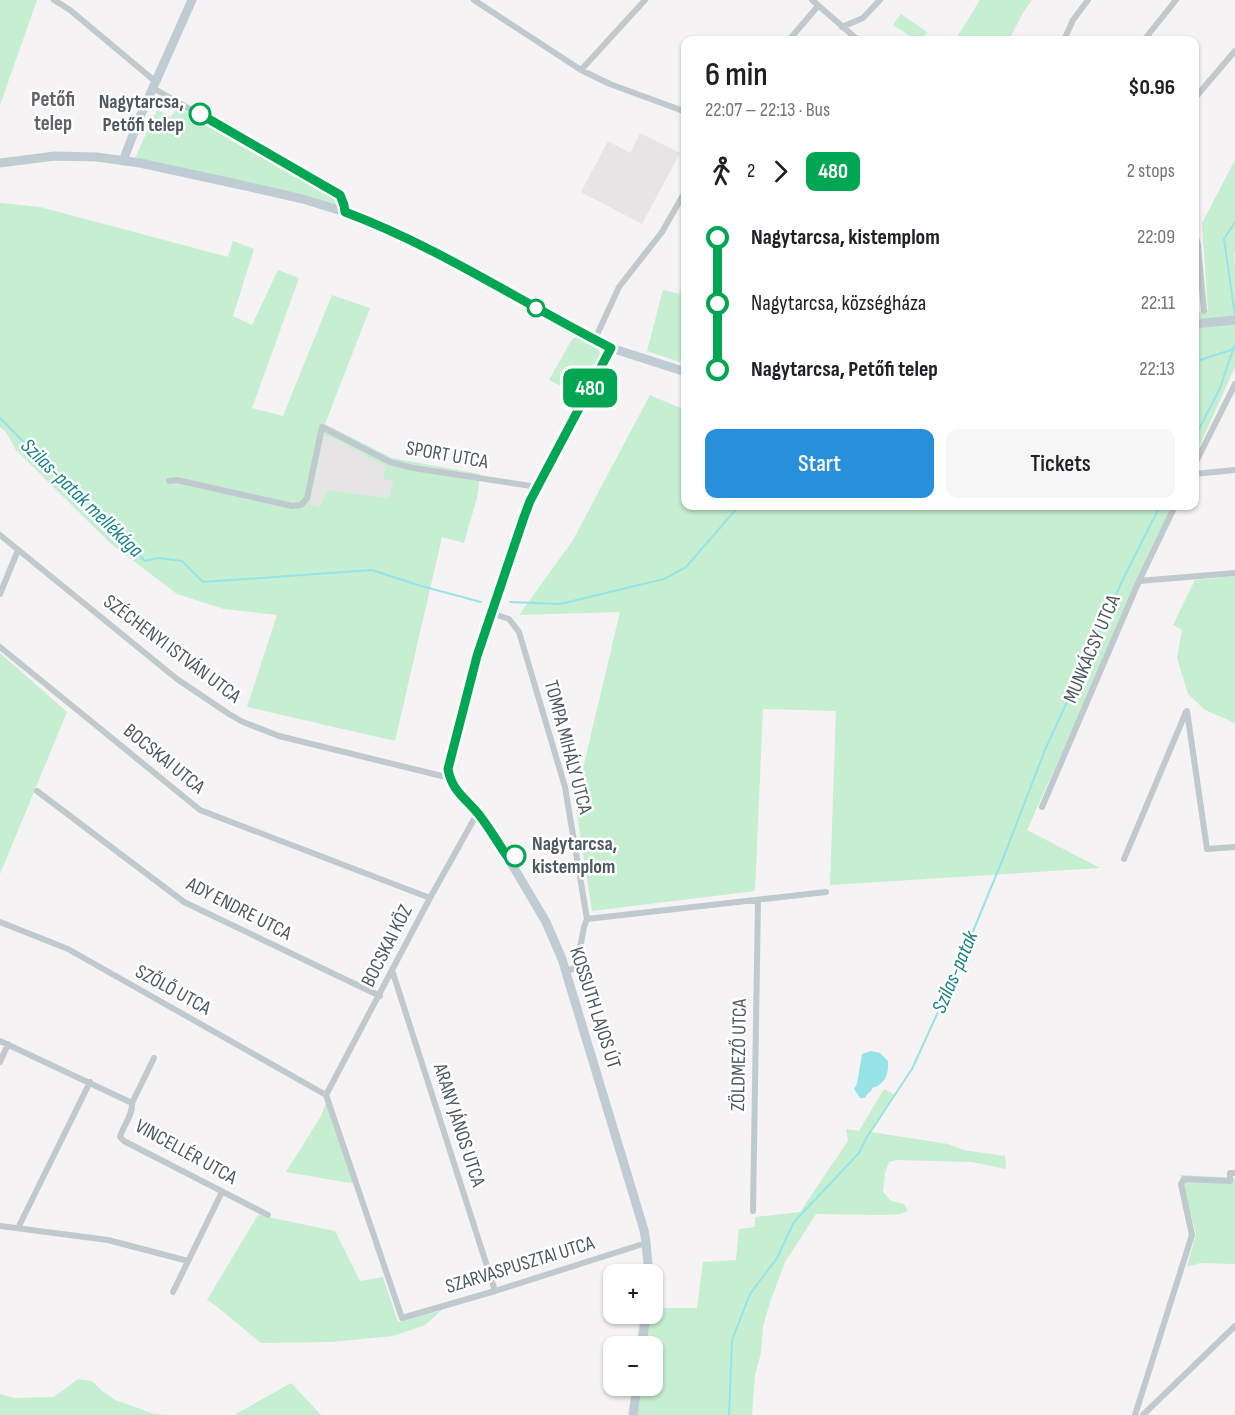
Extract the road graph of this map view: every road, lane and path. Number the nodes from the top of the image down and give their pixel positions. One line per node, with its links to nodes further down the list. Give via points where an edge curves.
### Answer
1 (54, 0): 17 (street)
2 (192, 0): 17 (main road)
3 (474, 0): 16 (street)
4 (645, 0): 16 (street)
5 (812, 0): 9 (street)
6 (880, 0): 10 (street, via 863,18)
7 (1088, 0): 13 (street)
8 (1176, 0): 14 (street)
9 (818, 6): 10 (street); 11 (street)
10 (842, 27): 12 (street)
11 (792, 36)
12 (853, 36)
13 (1066, 36)
14 (1147, 36)
15 (1235, 51): 18 (street)
16 (581, 70): 19 (street)
17 (155, 85): 20 (main road); 23 (street, via 340,195)
18 (1199, 93)
19 (681, 110)
20 (123, 161): 21 (main road, via 55,156); 23 (main road, via 303,199)
21 (0, 163)
22 (681, 199): 28 (street, via 662,232 618,287)
23 (345, 212): 28 (main road, via 422,246)
24 (1199, 256): 25 (street)
25 (1204, 311)
26 (1230, 320): 27 (main road)
27 (1199, 323)
28 (595, 339): 29 (main road)
29 (611, 348): 30 (main road); 36 (main road)
30 (681, 370)
31 (1235, 384): 32 (street)
32 (1199, 456)
33 (1235, 470): 34 (street)
34 (1199, 474)
35 (169, 481): 36 (street, SPORT UTCA, via 301,505 307,498 322,428 396,464)
36 (538, 487): 43 (main road)
37 (1173, 510): 41 (street, MUNKÁCSY UTCA)
38 (0, 535): 39 (street, SZÉCHENYI ISTVÁN UTCA)
39 (18, 550): 42 (street); 45 (street, SZÉCHENYI ISTVÁN UTCA, via 177,679 236,718 279,736)
40 (1235, 573): 41 (street)
41 (1139, 581): 47 (street, MUNKÁCSY UTCA)
42 (0, 594)
43 (492, 611): 45 (main road, via 450,757); 54 (street, TOMPA MIHÁLY UTCA, via 510,619 527,656 565,787)
44 (0, 647): 52 (street, BOCSKAI UTCA, via 200,810)
45 (450, 778): 48 (main road, KOSSUTH LAJOS ÚT)
46 (37, 791): 58 (street, ADY ENDRE UTCA, via 184,902)
47 (1042, 807)
48 (478, 812): 52 (street, BOCSKAI KÖZ); 57 (main road, KOSSUTH LAJOS ÚT, via 546,922)
49 (1235, 847): 50 (street, via 1208,849 1187,711)
50 (1124, 859)
51 (826, 892): 53 (street)
52 (430, 898): 56 (street, BOCSKAI KÖZ)
53 (758, 900): 54 (street); 68 (street, ZÖLDMEZŐ UTCA)
54 (588, 919): 57 (street, TOMPA MIHÁLY UTCA, via 577,964)
55 (0, 922): 64 (street, SZŐLŐ UTCA, via 68,949)
56 (392, 970): 58 (street, BOCSKAI KÖZ); 75 (street, ARANY JÁNOS UTCA)
57 (566, 971): 72 (main road, KOSSUTH LAJOS ÚT)
58 (380, 996): 64 (street, BOCSKAI KÖZ)
59 (0, 1041): 60 (street, VINCELLÉR UTCA)
60 (8, 1044): 62 (street); 63 (street, VINCELLÉR UTCA)
61 (154, 1058): 65 (street)
62 (0, 1062)
63 (90, 1082): 65 (street, VINCELLÉR UTCA); 71 (street)
64 (326, 1095): 75 (street, SZARVASPUSZTAI UTCA, via 402,1318)
65 (132, 1103): 67 (street, VINCELLÉR UTCA, via 120,1137 124,1141)
66 (1233, 1173): 80 (street, via 1230,1182 1184,1179 1180,1184 1192,1235)
67 (222, 1192): 69 (street, VINCELLÉR UTCA); 73 (street)
68 (753, 1212)
69 (268, 1215)
70 (0, 1226): 71 (street)
71 (18, 1228): 73 (street, via 108,1240)
72 (646, 1243): 74 (main road, KOSSUTH LAJOS ÚT); 75 (street, SZARVASPUSZTAI UTCA)
73 (188, 1261): 76 (street)
74 (648, 1264)
75 (495, 1291)
76 (173, 1292)
77 (1235, 1326): 81 (street)
78 (636, 1396): 79 (main road)
79 (633, 1415)
80 (1135, 1415)
81 (1143, 1415)

